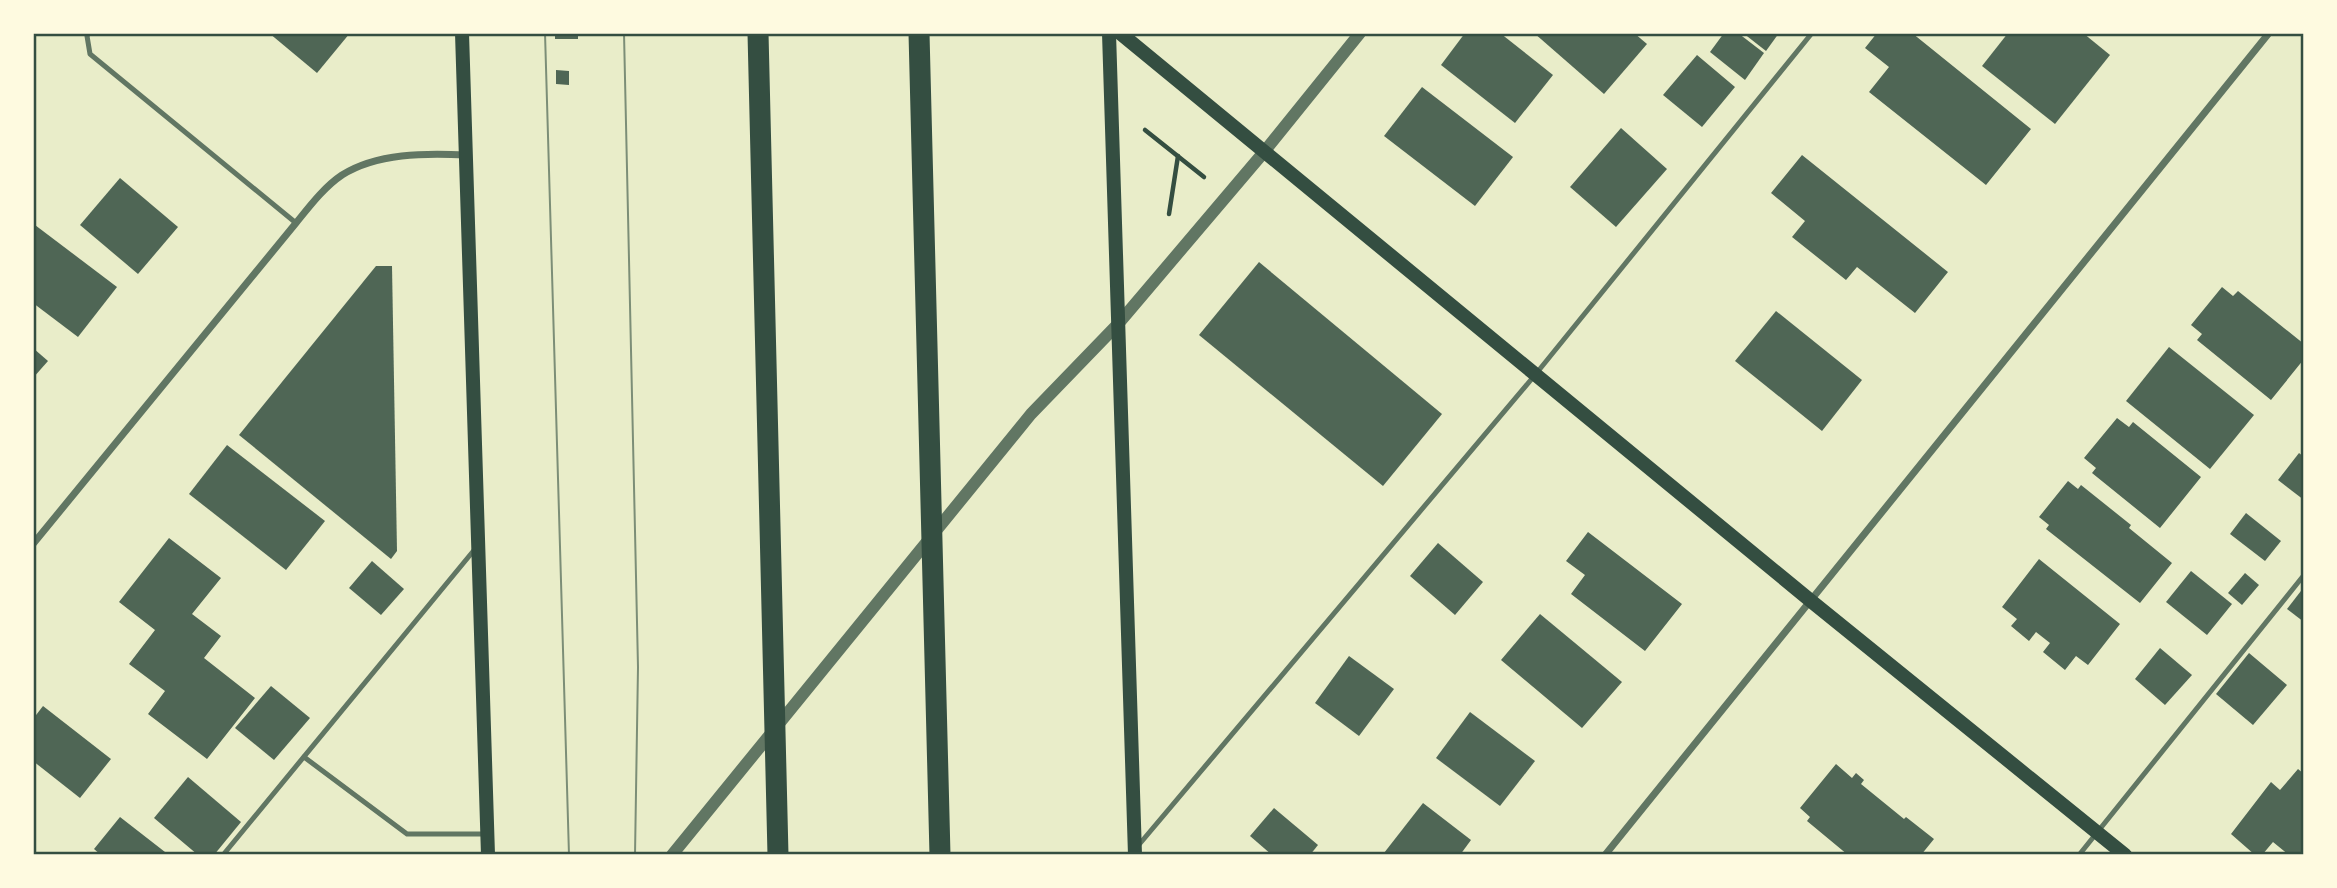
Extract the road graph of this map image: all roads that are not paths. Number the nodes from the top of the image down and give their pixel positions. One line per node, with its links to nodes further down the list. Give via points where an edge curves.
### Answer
1 (89, 33): 14 (lane, via 90,54)
2 (462, 33): 12 (main road)
3 (758, 33): 28 (highway)
4 (919, 33): 13 (highway)
5 (932, 33): 13 (highway)
6 (1109, 33): 15 (main road)
7 (1120, 33): 11 (main road)
8 (1360, 33): 11 (street)
9 (1812, 33): 16 (lane)
10 (2269, 33): 20 (street)
11 (1264, 152): 15 (street); 16 (main road)
12 (466, 155): 14 (street, via 400,156 371,162 341,176); 18 (main road)
13 (923, 200): 29 (highway)
14 (296, 223): 17 (street)
15 (1118, 324): 24 (main road); 27 (street, via 1031,414)
16 (1535, 374): 20 (main road); 24 (lane)
17 (33, 544)
18 (478, 545): 21 (lane); 23 (main road)
19 (2304, 575): 22 (lane)
20 (1811, 601): 22 (main road); 30 (street)
21 (304, 757): 23 (lane, via 407,834); 25 (lane)
22 (2097, 832): 31 (lane); 32 (main road)
23 (488, 834): 26 (main road)
24 (1135, 852)
25 (223, 855)
26 (488, 855)
27 (672, 855)
28 (778, 855)
29 (940, 855)
30 (1605, 855)
31 (2079, 855)
32 (2125, 855)

